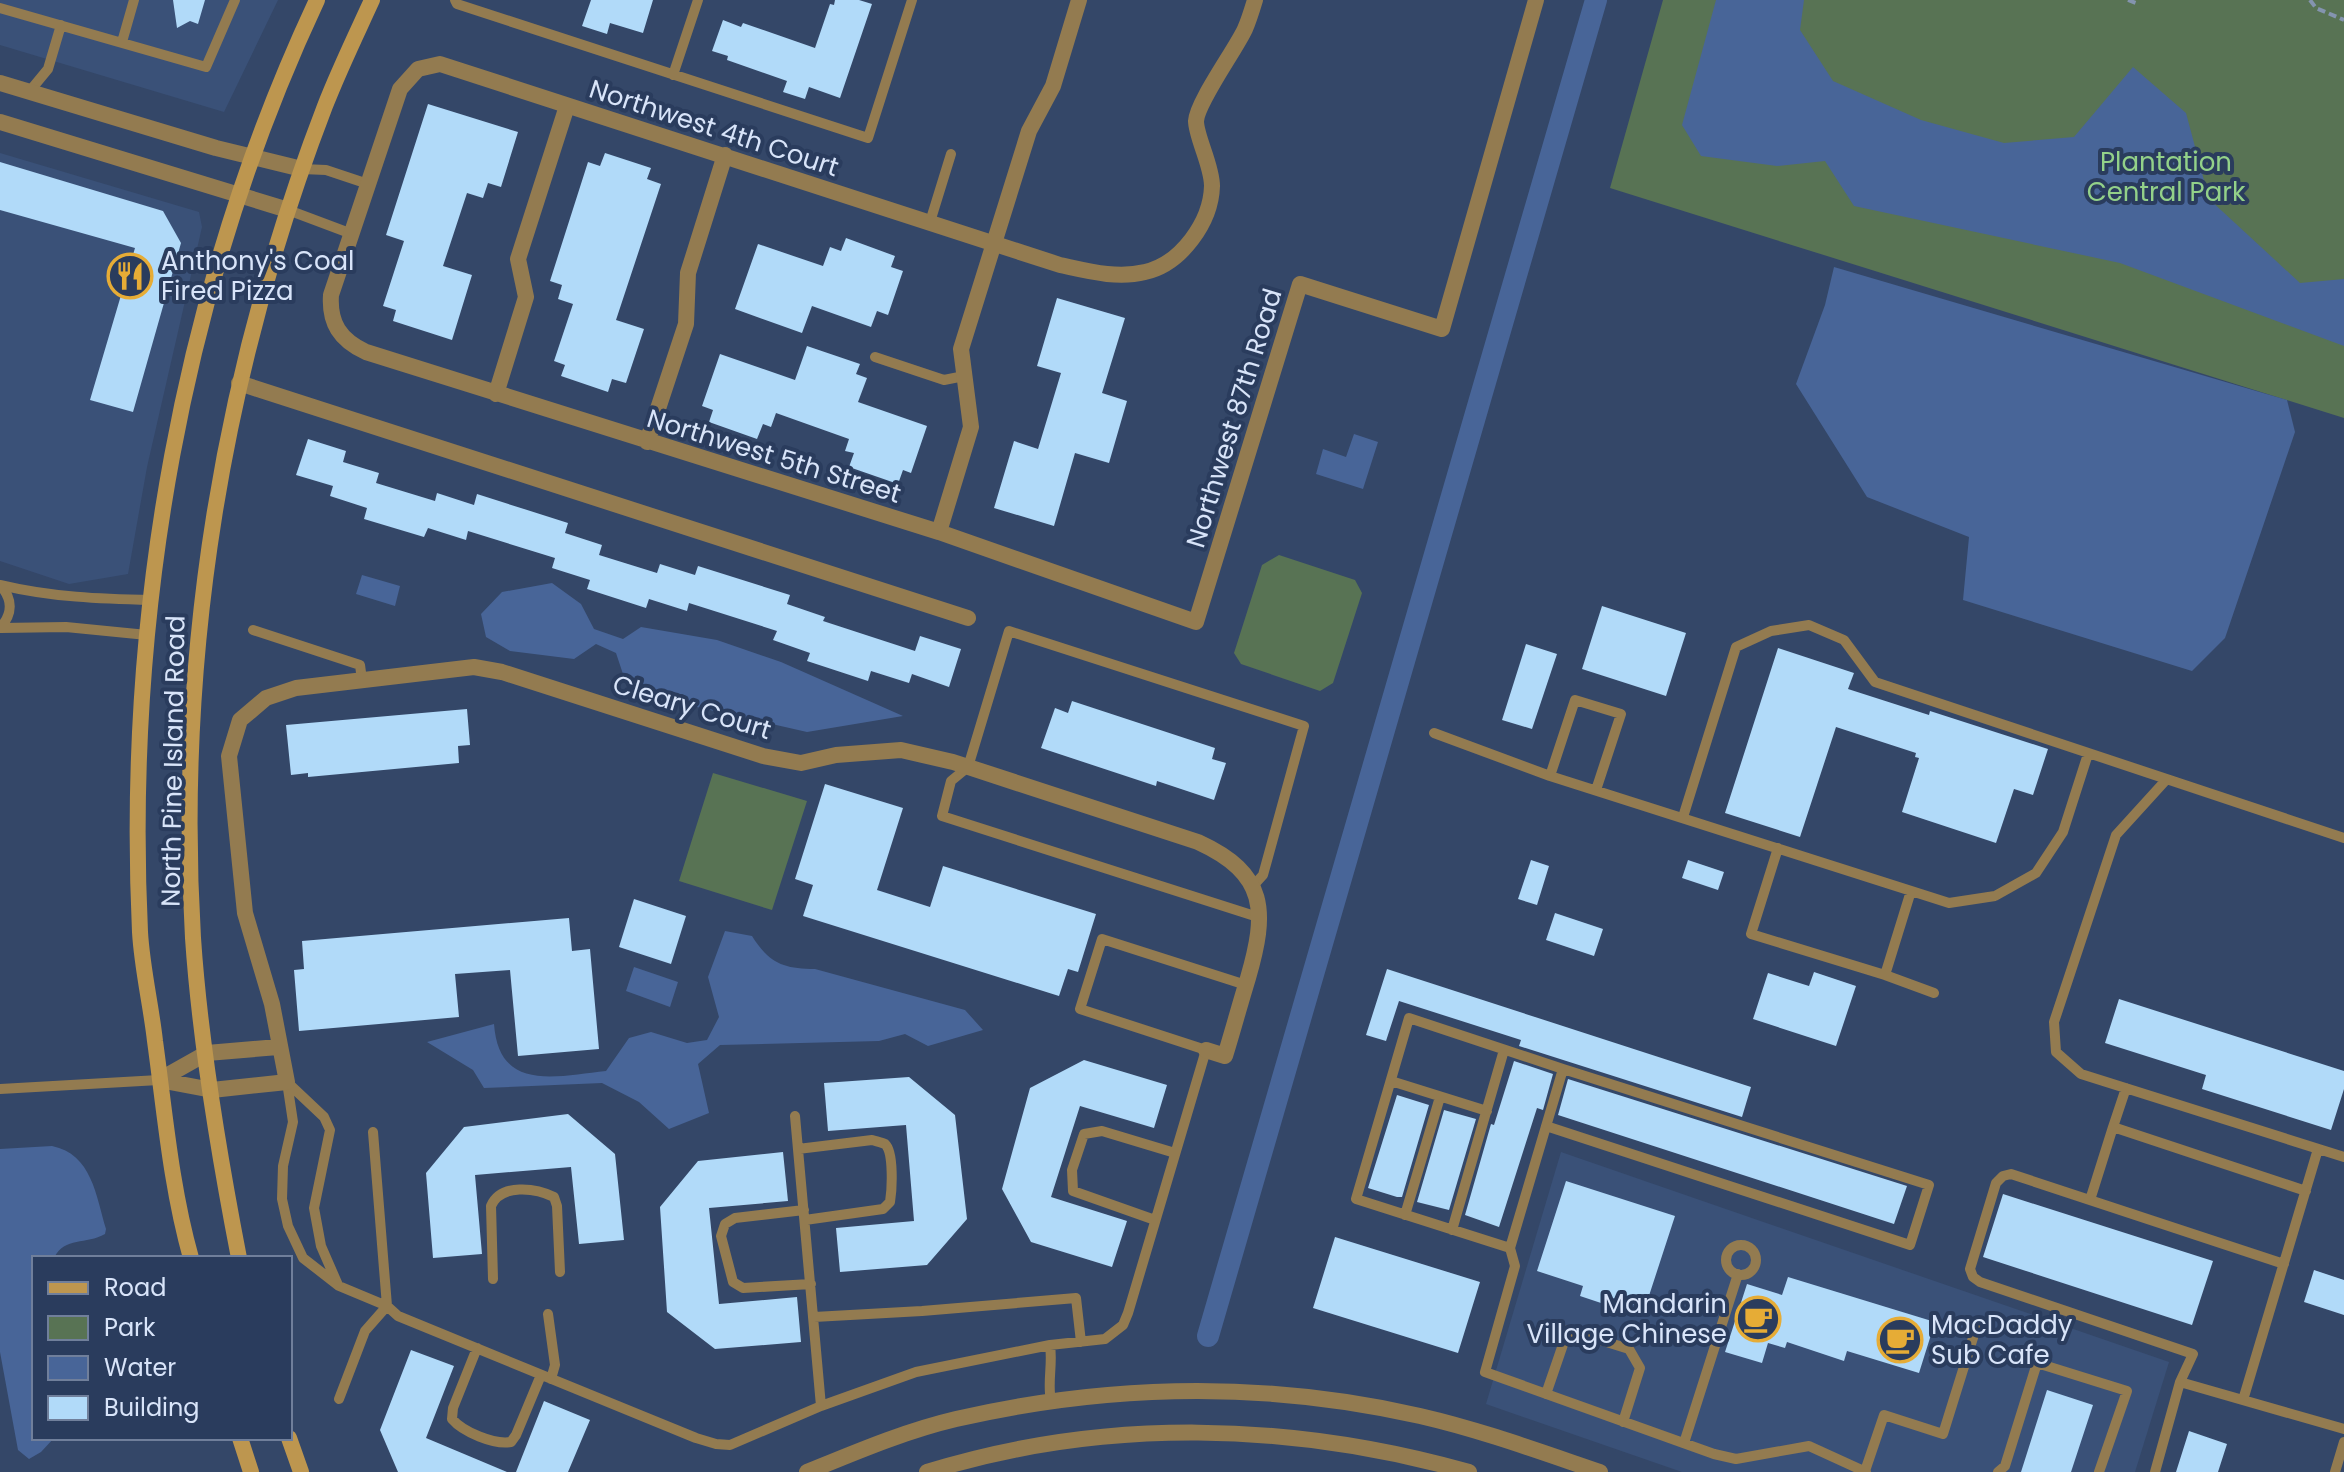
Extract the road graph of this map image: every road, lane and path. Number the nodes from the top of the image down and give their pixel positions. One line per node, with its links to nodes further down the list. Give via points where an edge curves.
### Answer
1 (134, 0): 17 (lane)
2 (235, 0): 17 (lane, via 206,67)
3 (317, 0): 26 (main road, North Pine Island Road)
4 (372, 0): 27 (main road, North Pine Island Road)
5 (455, 0): 18 (lane)
6 (698, 0): 18 (lane)
7 (912, 0): 18 (lane, via 868,138)
8 (1079, 0): 33 (street, via 1053,86 1029,131)
9 (1255, 0): 33 (street, Northwest 4th Court, via 1246,28 1196,120 1212,185 1209,209 1196,235 1177,255 1148,272 1124,275 1060,265)
10 (1536, 0): 43 (street, Northwest 87th Road, via 1442,329 1300,284)
11 (2128, 0): 12 (path)
12 (2137, 0)
13 (2310, 0): 15 (path)
14 (0, 8): 16 (lane)
15 (2344, 20)
16 (61, 25): 17 (lane); 20 (lane, via 48,69)
17 (122, 42)
18 (673, 75)
19 (0, 83): 20 (street)
20 (29, 92): 21 (street); 26 (street)
21 (0, 96)
22 (567, 106): 25 (street, Northwest 4th Court); 28 (street, Northwest 4th Court, via 440,64 418,69 400,89); 37 (street, via 518,259 526,297)
23 (0, 122): 29 (street)
24 (951, 154): 31 (lane)
25 (725, 155): 31 (street, Northwest 4th Court); 38 (street, via 688,273 686,324)
26 (253, 156): 27 (street); 29 (main road, North Pine Island Road)
27 (302, 169): 28 (lane, via 326,170); 30 (main road, North Pine Island Road)
28 (368, 184): 32 (street)
29 (240, 194): 30 (street); 41 (main road, North Pine Island Road, via 188,381)
30 (288, 210): 32 (lane); 36 (main road, North Pine Island Road)
31 (930, 222): 33 (street, Northwest 4th Court)
32 (352, 234): 37 (street, Northwest 5th Street, via 331,295 330,311 340,335 366,352)
33 (995, 243): 35 (street, via 961,349)
34 (875, 357): 35 (lane, via 944,380)
35 (964, 376): 39 (street, via 971,427)
36 (239, 383): 42 (street); 66 (main road, North Pine Island Road, via 204,569 194,677 193,938)
37 (496, 394): 38 (street, Northwest 5th Street)
38 (647, 442): 39 (street, Northwest 5th Street)
39 (939, 532): 43 (street, Northwest 5th Street)
40 (1, 585): 41 (lane, via 33,593); 44 (lane, via 11,606)
41 (152, 600): 46 (main road, North Pine Island Road)
42 (968, 618)
43 (1196, 622)
44 (0, 628): 46 (lane, via 66,627)
45 (253, 630): 47 (lane, via 360,665)
46 (147, 635): 68 (main road, North Pine Island Road, via 138,813 140,936)
47 (362, 680): 50 (street, Cleary Court, via 474,667 763,756 801,763 901,750); 63 (street, Cleary Court, via 296,688 266,698 240,720 229,756 245,913 272,1004)
48 (1434, 733): 51 (lane)
49 (2088, 754): 52 (lane); 54 (lane, via 1875,682 1844,640 1809,625 1771,631 1736,647); 58 (lane, via 2063,832 2036,873 1995,896 1949,903)
50 (968, 767): 57 (street, Cleary Court, via 1198,842 1217,851); 57 (lane, via 1009,631 1304,726 1263,875); 59 (lane, via 951,781 942,816)
51 (1550, 776): 53 (lane); 53 (lane, via 1575,700 1621,714)
52 (2166, 780): 55 (lane); 71 (lane, via 2116,835 2054,1022 2056,1052 2081,1074)
53 (1596, 790): 54 (lane)
54 (1683, 817): 56 (lane)
55 (2344, 838)
56 (1778, 848): 58 (lane); 60 (lane, via 1751,934)
57 (1253, 886): 59 (street)
58 (1911, 891): 60 (lane)
59 (1261, 918): 61 (street)
60 (1885, 975): 62 (lane)
61 (1246, 985): 64 (street, via 1225,1056); 64 (lane, via 1102,939 1080,1009)
62 (1934, 993)
63 (278, 1047): 66 (street); 70 (street, Cleary Court)
64 (1206, 1050): 82 (lane)
65 (1504, 1050): 67 (lane); 69 (lane, via 1409,1018); 75 (lane)
66 (207, 1053): 68 (street); 73 (main road, North Pine Island Road)
67 (1563, 1069): 77 (lane); 77 (lane, via 1929,1185 1910,1245)
68 (159, 1080): 72 (lane); 73 (street); 91 (main road, North Pine Island Road, via 178,1211)
69 (1391, 1081): 74 (lane); 87 (lane, via 1356,1199)
70 (287, 1082): 73 (street); 98 (lane, via 293,1122 282,1199 288,1226 303,1258); 98 (lane, via 324,1117 330,1130 314,1208 321,1246)
71 (2126, 1088): 78 (lane); 81 (lane)
72 (0, 1089)
73 (212, 1090): 92 (main road, North Pine Island Road)
74 (1440, 1097): 75 (lane); 87 (lane)
75 (1487, 1111): 89 (lane)
76 (795, 1116): 80 (lane)
77 (1546, 1126): 90 (lane)
78 (2113, 1127): 84 (lane); 85 (lane)
79 (373, 1132): 99 (lane)
80 (798, 1149): 86 (lane); 86 (lane, via 884,1143 893,1184 883,1209)
81 (2318, 1149): 83 (lane); 84 (lane)
82 (1175, 1153): 88 (lane); 88 (lane, via 1102,1131 1084,1134 1072,1170 1073,1191)
83 (2344, 1157)
84 (2306, 1191): 93 (lane)
85 (2090, 1200): 93 (lane); 107 (lane, via 2011,1174 2003,1176 1996,1183 1970,1269 1973,1277 2193,1354)
86 (805, 1215): 97 (lane); 97 (lane, via 735,1218 725,1224 721,1236 733,1282 743,1288)
87 (1405, 1215): 89 (lane)
88 (1155, 1220): 103 (lane, via 1123,1325 1105,1339)
89 (1452, 1230): 90 (lane)
90 (1510, 1248): 108 (lane, via 1515,1266 1485,1372)
91 (190, 1256)
92 (239, 1256)
93 (2284, 1264): 110 (lane)
94 (560, 1272): 96 (lane, via 557,1206 554,1197 533,1188 494,1199)
95 (1738, 1274): 118 (lane)
96 (493, 1279)
97 (811, 1284): 101 (lane)
98 (339, 1286): 99 (lane)
99 (387, 1306): 105 (lane, via 398,1316); 109 (lane, via 365,1331)
100 (548, 1314): 106 (lane, via 555,1365)
101 (814, 1317): 103 (lane, via 1076,1298); 112 (lane)
102 (1977, 1325): 126 (lane, via 1943,1434 1884,1415)
103 (1081, 1342): 104 (lane)
104 (1050, 1345): 111 (lane); 112 (lane, via 916,1372)
105 (477, 1348): 106 (lane); 106 (lane, via 453,1408 452,1419 459,1427 502,1444 511,1442)
106 (546, 1377): 112 (lane, via 716,1444 730,1445)
107 (2180, 1382): 110 (lane); 129 (lane)
108 (1546, 1394): 113 (lane); 113 (lane, via 1568,1330 1629,1349 1640,1368)
109 (339, 1399)
110 (2243, 1400): 114 (lane)
111 (1051, 1401): 122 (street, via 954,1420); 125 (street, via 1188,1390 1345,1401 1481,1432)
112 (821, 1406)
113 (1623, 1422): 118 (lane)
114 (2344, 1429)
115 (241, 1440): 120 (main road)
116 (290, 1440): 121 (main road)
117 (2344, 1442): 130 (lane)
118 (1684, 1443): 119 (lane, via 1736,1459 1809,1446)
119 (1838, 1467): 126 (lane)
120 (251, 1472)
121 (301, 1472)
122 (807, 1472)
123 (927, 1472): 124 (street, via 1038,1445 1194,1431 1349,1444)
124 (1469, 1472)
125 (1600, 1472)
126 (1865, 1472)
127 (1998, 1472): 128 (lane, via 2005,1466 2037,1363 2127,1391)
128 (2099, 1472)
129 (2155, 1472)
130 (2335, 1472)

